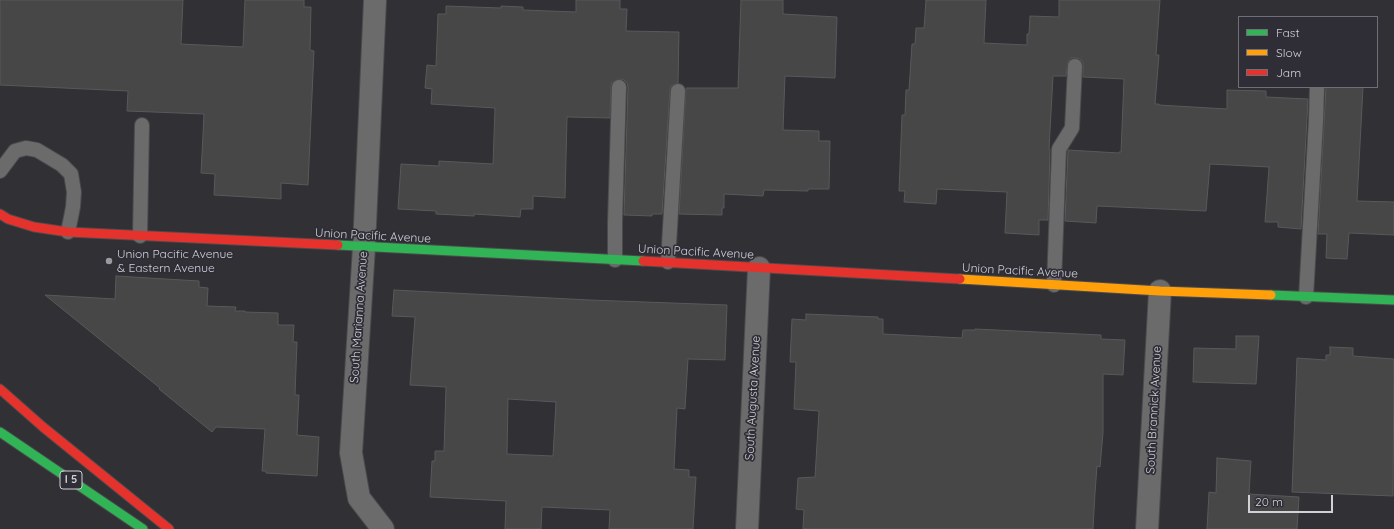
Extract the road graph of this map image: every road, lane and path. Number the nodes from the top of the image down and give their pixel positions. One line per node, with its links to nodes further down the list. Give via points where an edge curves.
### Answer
1 (375, 0): 11 (street, South Marianna Avenue)
2 (1075, 66): 15 (lane, via 1072,128 1059,150)
3 (620, 87): 12 (lane)
4 (1316, 88): 17 (lane)
5 (678, 91): 13 (lane)
6 (142, 125): 10 (lane)
7 (0, 171): 9 (lane, via 15,151 26,148 37,150 62,165 71,174 74,192)
8 (0, 214): 9 (main road, Union Pacific Avenue, via 34,227)
9 (68, 232): 10 (main road, Union Pacific Avenue)
10 (140, 236): 11 (main road, Union Pacific Avenue)
11 (364, 248): 12 (main road, Union Pacific Avenue); 23 (street, South Marianna Avenue, via 351,453 359,498)
12 (615, 260): 13 (main road, Union Pacific Avenue)
13 (668, 262): 14 (main road, Union Pacific Avenue)
14 (759, 268): 15 (main road, Union Pacific Avenue); 24 (street, South Augusta Avenue)
15 (1054, 285): 16 (main road, Union Pacific Avenue)
16 (1160, 291): 17 (main road, Union Pacific Avenue); 25 (street, South Brannick Avenue)
17 (1306, 297): 18 (main road, Union Pacific Avenue)
18 (1394, 300)
19 (0, 389): 22 (main road)
20 (0, 432): 21 (main road, I 5)
21 (143, 529)
22 (169, 529)
23 (383, 529)
24 (747, 529)
25 (1147, 529)

